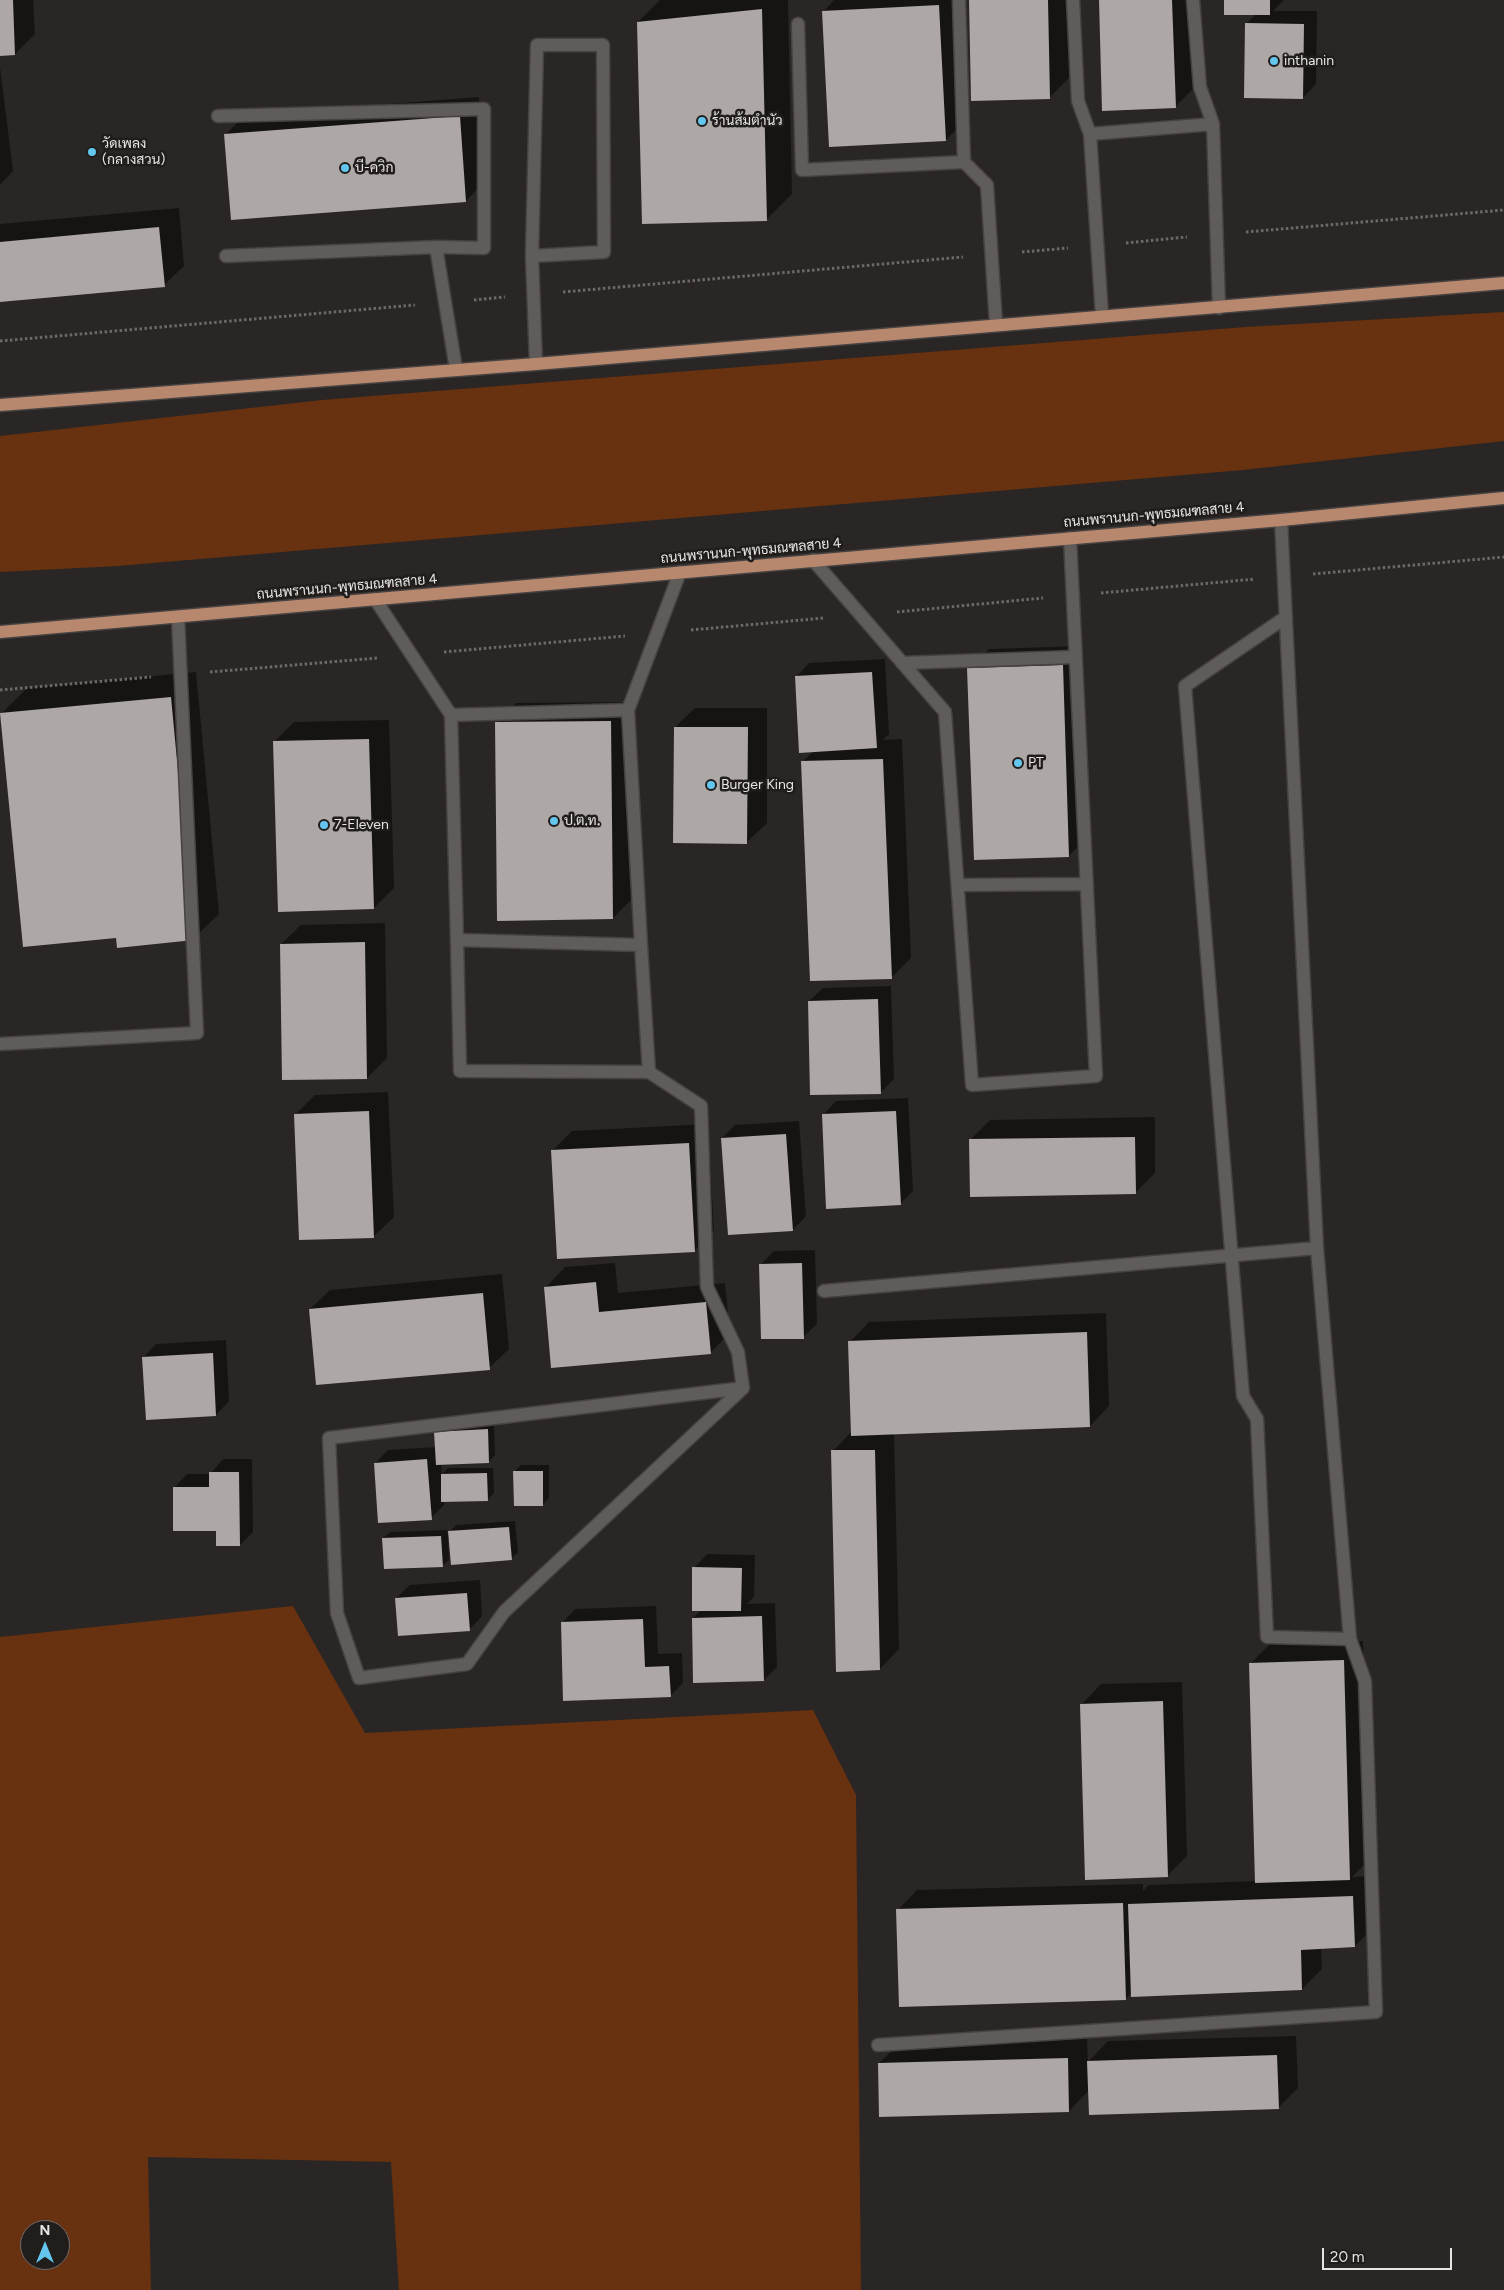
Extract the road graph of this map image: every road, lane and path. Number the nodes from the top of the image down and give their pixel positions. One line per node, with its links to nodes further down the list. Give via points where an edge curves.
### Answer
1 (959, 0): 8 (street)
2 (1073, 0): 7 (street, via 1078,101)
3 (1193, 0): 6 (street, via 1200,87)
4 (798, 24): 8 (street, via 802,170)
5 (218, 116): 12 (street, via 484,109 484,248)
6 (1213, 124): 7 (street); 10 (street)
7 (1090, 134): 11 (street)
8 (964, 162): 13 (street, via 986,185)
9 (1504, 210): 10 (path)
10 (1216, 235): 11 (path); 19 (street)
11 (1097, 246): 13 (path); 20 (street)
12 (436, 247): 14 (street); 18 (street)
13 (992, 254): 17 (path); 21 (street)
14 (226, 256)
15 (532, 256): 15 (street, via 537,45 603,45 604,252); 17 (street)
16 (1504, 283): 19 (main road)
17 (534, 295): 18 (path); 23 (street)
18 (446, 302): 22 (path); 24 (street)
19 (1219, 308): 20 (main road)
20 (1102, 316): 21 (main road)
21 (996, 324): 23 (main road)
22 (0, 341)
23 (536, 364): 24 (main road)
24 (456, 369): 25 (main road)
25 (0, 405)
26 (1504, 498): 27 (main road, ถนนพรานนก-พุทธมณฑลสาย 4)
27 (1281, 520): 28 (main road, ถนนพรานนก-พุทธมณฑลสาย 4); 32 (street)
28 (1070, 538): 30 (main road, ถนนพรานนก-พุทธมณฑลสาย 4); 33 (street)
29 (1504, 557): 32 (path)
30 (813, 560): 31 (main road, ถนนพรานนก-พุทธมณฑลสาย 4); 35 (street)
31 (680, 572): 34 (main road, ถนนพรานนก-พุทธมณฑลสาย 4); 39 (street)
32 (1284, 577): 33 (path); 37 (street)
33 (1073, 596): 35 (path); 41 (street)
34 (375, 599): 36 (main road, ถนนพรานนก-พุทธมณฑลสาย 4); 40 (street)
35 (860, 615): 39 (path); 42 (street)
36 (178, 617): 38 (main road, ถนนพรานนก-พุทธมณฑลสาย 4); 43 (street)
37 (1286, 617): 53 (street); 54 (street, via 1185,686)
38 (0, 632)
39 (657, 633): 40 (path); 45 (street)
40 (412, 655): 43 (path); 46 (street)
41 (1075, 657): 42 (street); 47 (street)
42 (902, 662): 48 (street, via 945,712)
43 (180, 675): 44 (path); 51 (street, via 197,1033)
44 (0, 690)
45 (628, 710): 46 (street); 50 (street)
46 (451, 714): 49 (street)
47 (1087, 884): 48 (street); 48 (street, via 1096,1076 972,1085)
48 (958, 886)
49 (457, 940): 50 (street); 52 (street, via 460,1071)
50 (641, 945): 52 (street)
51 (0, 1044)
52 (649, 1072): 56 (street, via 701,1106 707,1287 738,1352)
53 (1317, 1248): 54 (street); 57 (street)
54 (1230, 1256): 55 (street); 57 (street, via 1242,1396 1257,1419 1266,1636)
55 (824, 1291)
56 (742, 1388): 56 (street, via 329,1438 337,1614 359,1678 468,1664 504,1612)
57 (1350, 1639): 58 (street, via 1364,1680 1376,2012)
58 (878, 2045)

